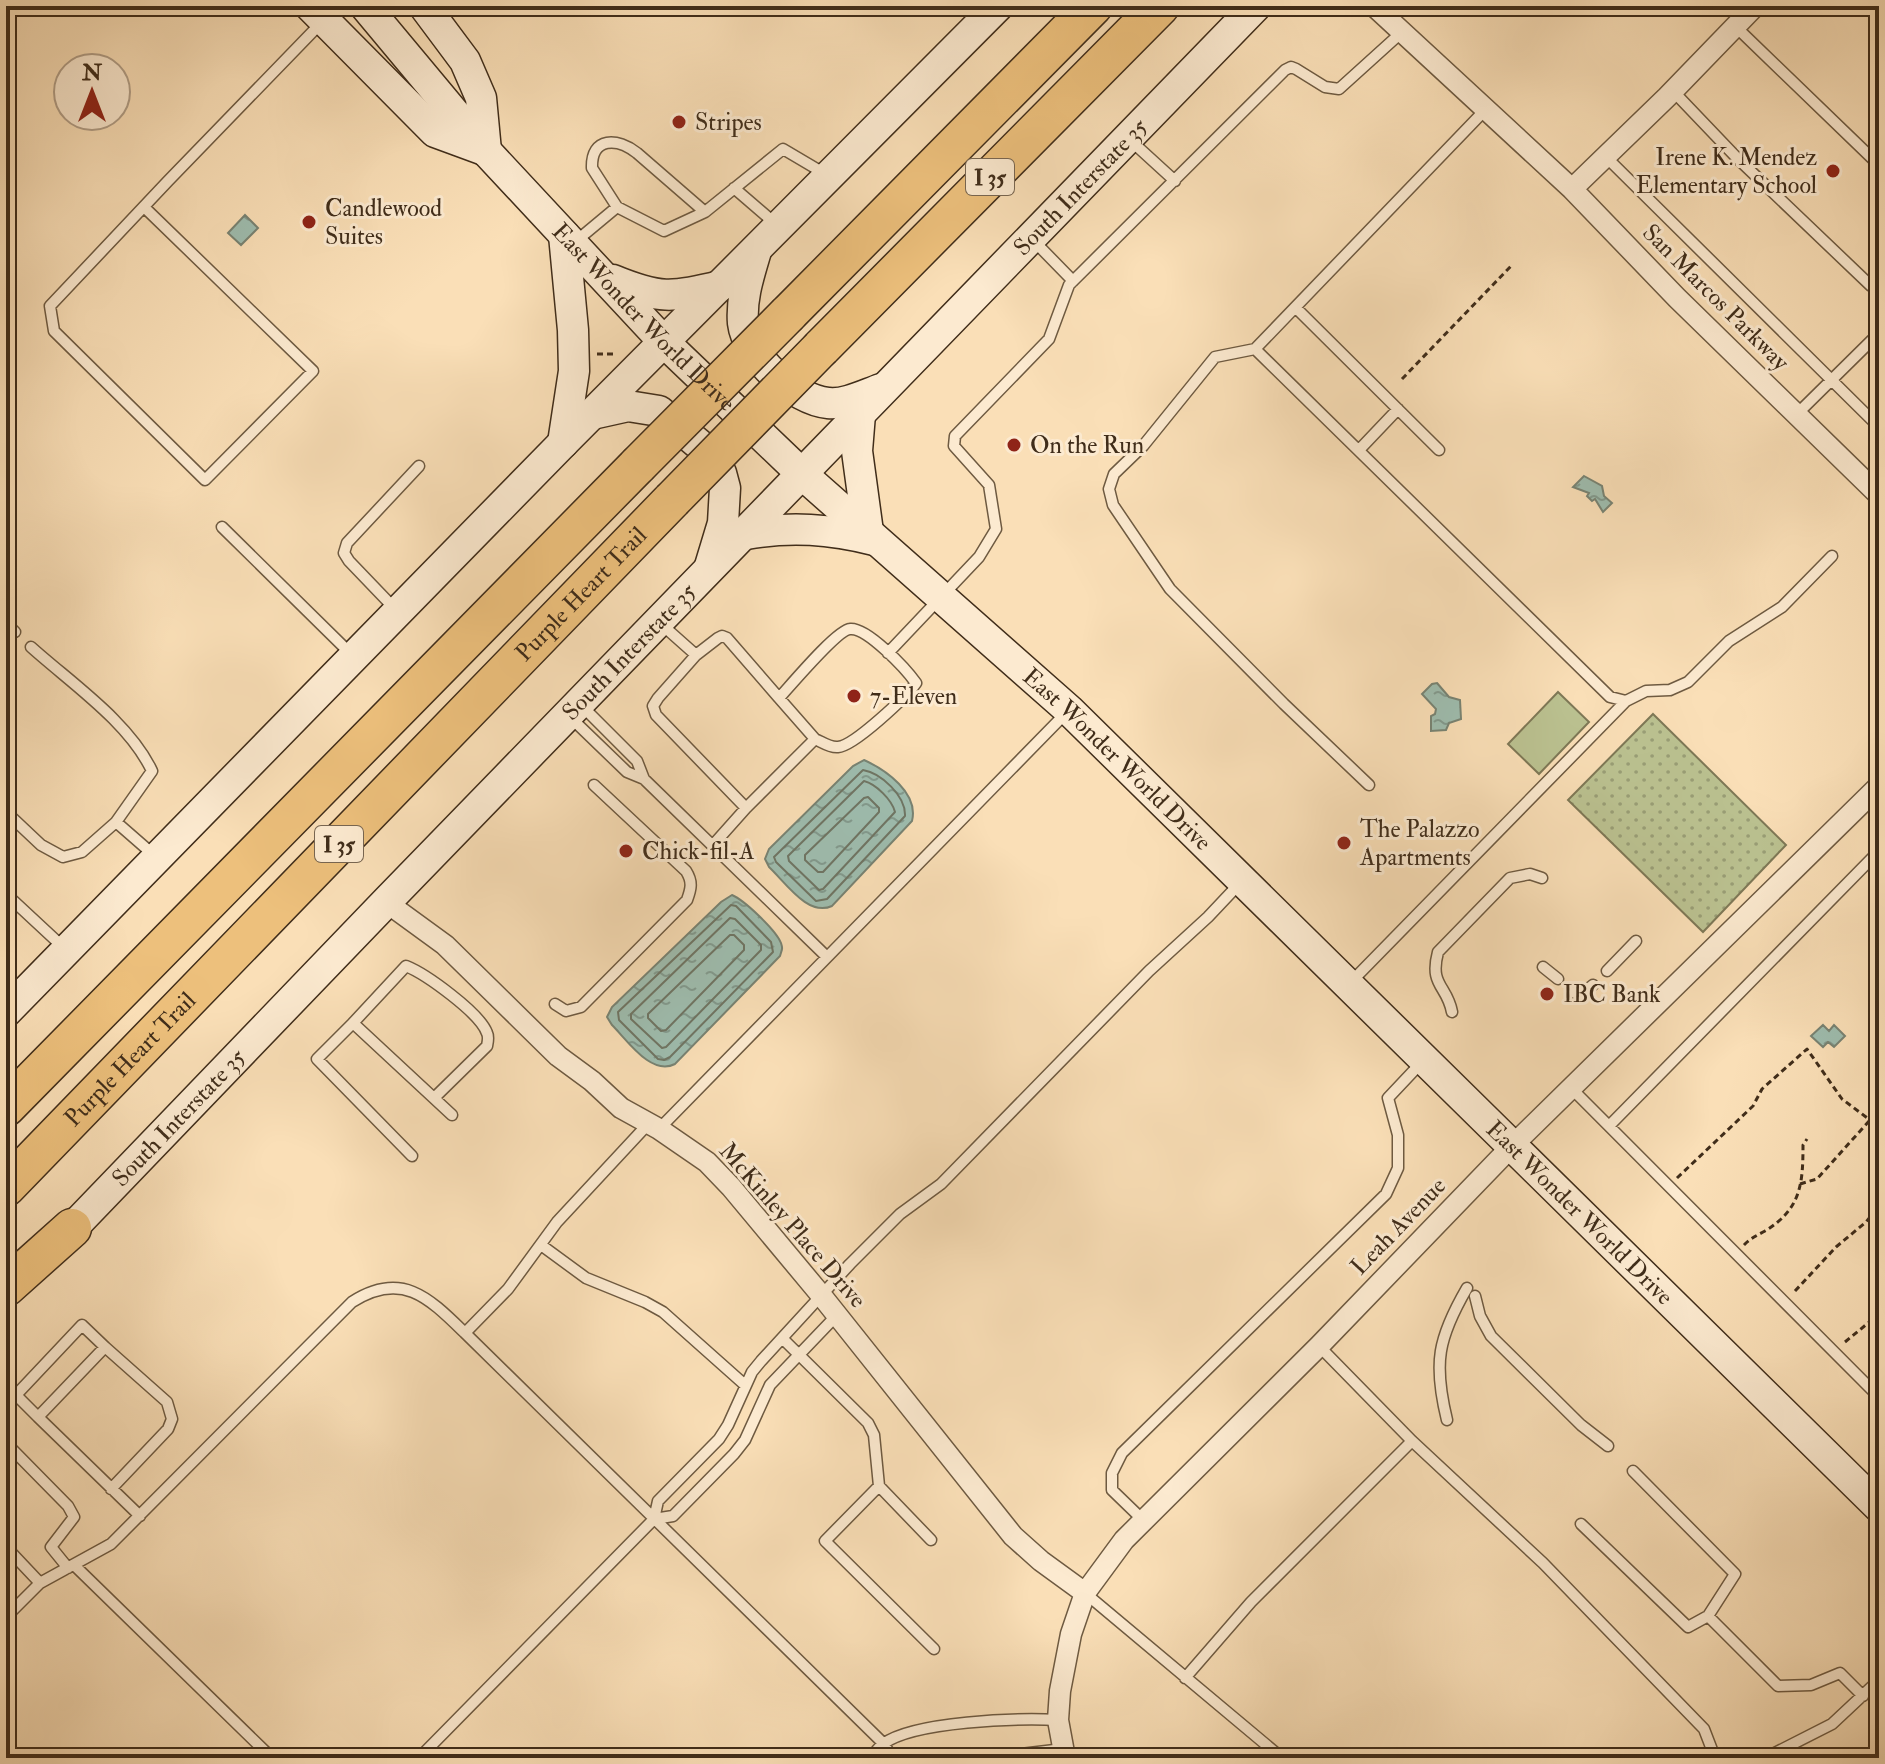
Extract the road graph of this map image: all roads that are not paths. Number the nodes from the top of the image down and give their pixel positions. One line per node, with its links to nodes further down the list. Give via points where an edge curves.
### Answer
1 (365, 6): 14 (main road, East Wonder World Drive)
2 (424, 6): 14 (main road, via 471,73 481,98)
3 (998, 6): 17 (main road)
4 (1093, 6): 97 (highway, Purple Heart Trail / I 35, bridge)
5 (1160, 6): 103 (highway, Purple Heart Trail / I 35, bridge)
6 (1256, 6): 13 (main road, South Interstate 35)
7 (1374, 6): 10 (street, San Marcos Parkway)
8 (317, 13): 14 (main road, via 435,132); 21 (lane)
9 (1741, 14): 11 (street); 16 (lane)
10 (1402, 32): 12 (street, San Marcos Parkway); 18 (lane, via 1339,89 1325,87 1291,67 1285,70)
11 (1673, 91): 15 (street); 31 (lane)
12 (1487, 108): 20 (street, San Marcos Parkway); 32 (lane)
13 (1128, 138): 18 (lane); 25 (main road, South Interstate 35)
14 (486, 151): 26 (main road, East Wonder World Drive)
15 (1606, 157): 20 (street); 36 (lane)
16 (1879, 165)
17 (829, 176): 19 (lane, via 783,149); 24 (main road)
18 (1175, 181): 29 (lane)
19 (734, 188): 23 (lane); 24 (lane)
20 (1572, 189): 41 (street, San Marcos Parkway)
21 (144, 207): 21 (lane, via 50,306 54,331 205,480 313,371)
22 (617, 207): 23 (lane, via 664,231); 23 (lane, via 596,178 591,159 605,143 615,141); 26 (lane)
23 (705, 212)
24 (779, 226): 27 (main road)
25 (1031, 238): 29 (lane); 37 (main road, South Interstate 35)
26 (568, 239): 28 (main road, East Wonder World Drive); 43 (main road, via 574,371)
27 (756, 249): 30 (main road); 37 (main road, via 743,301 744,327 759,357 808,399 831,403)
28 (604, 276): 30 (main road, via 647,294 673,296); 34 (main road, East Wonder World Drive)
29 (1073, 281): 54 (lane, via 1049,339 955,436 954,446 989,485 996,529 979,557)
30 (720, 286): 34 (main road)
31 (1871, 286)
32 (1296, 308): 35 (lane); 38 (lane)
33 (1872, 340): 36 (lane)
34 (664, 342): 39 (main road); 47 (main road, East Wonder World Drive)
35 (1255, 349): 44 (lane); 69 (lane, via 1215,357 1114,474 1109,489 1113,505 1170,589)
36 (1832, 381): 41 (lane); 42 (lane)
37 (885, 387): 40 (main road, South Interstate 35)
38 (1398, 409): 44 (lane); 45 (lane)
39 (592, 414): 43 (main road); 53 (main road, via 628,406 659,411 701,446 721,473 723,523)
40 (860, 414): 47 (main road, South Interstate 35); 51 (main road, via 857,451)
41 (1797, 414): 48 (street, San Marcos Parkway)
42 (1879, 427)
43 (563, 443): 55 (main road)
44 (1359, 450): 64 (lane, via 1610,697)
45 (1439, 450)
46 (419, 466): 55 (lane, via 347,543 344,553)
47 (803, 475): 50 (main road, South Interstate 35); 51 (main road, East Wonder World Drive)
48 (1879, 495)
49 (222, 527): 62 (lane)
50 (746, 534): 51 (main road, via 808,528); 53 (main road, South Interstate 35)
51 (873, 536): 54 (main road, East Wonder World Drive)
52 (1832, 556): 64 (lane, via 1782,607 1729,641 1688,682)
53 (708, 572): 56 (main road, South Interstate 35)
54 (941, 596): 60 (lane); 66 (main road, East Wonder World Drive)
55 (397, 611): 62 (main road)
56 (659, 622): 61 (lane); 65 (main road, South Interstate 35)
57 (6, 623): 58 (lane)
58 (15, 632)
59 (31, 647): 73 (lane, via 129,734 152,771)
60 (888, 653): 63 (lane, via 865,632 846,630); 67 (lane, via 913,678 914,687 842,747)
61 (696, 655): 63 (lane, via 722,636); 71 (lane, via 653,706)
62 (353, 656): 76 (main road)
63 (779, 698): 67 (lane)
64 (1626, 701): 87 (lane)
65 (573, 709): 74 (lane, via 627,772 644,779); 80 (main road, South Interstate 35)
66 (1069, 710): 78 (main road, East Wonder World Drive); 83 (lane)
67 (815, 739): 71 (lane)
68 (594, 785): 90 (lane, via 686,871 691,885 687,900 581,1007 566,1011)
69 (1369, 785)
70 (1879, 786): 95 (street, Leah Avenue)
71 (746, 808): 74 (lane)
72 (6, 812): 73 (lane, via 41,845 63,857 82,852)
73 (116, 822): 76 (lane)
74 (713, 845): 83 (lane)
75 (1879, 851): 100 (lane)
76 (157, 857): 82 (main road)
77 (1542, 878): 92 (lane, via 1510,878 1438,952 1436,981)
78 (1243, 880): 87 (main road, East Wonder World Drive); 107 (lane, via 941,1184 900,1214)
79 (6, 894): 82 (lane)
80 (386, 902): 99 (street, McKinley Place Drive, via 445,945 558,1056 621,1108); 104 (main road, South Interstate 35)
81 (1636, 941): 85 (lane)
82 (66, 950): 91 (main road)
83 (827, 957): 99 (lane)
84 (1543, 967): 86 (lane)
85 (1607, 971)
86 (1558, 979)
87 (1348, 985): 94 (main road, East Wonder World Drive)
88 (1593, 985): 89 (lane, via 1583,993)
89 (1571, 992)
90 (555, 1004)
91 (6, 1012)
92 (1452, 1012)
93 (353, 1023): 96 (lane); 96 (lane, via 406,966 424,973 458,1002 483,1026 487,1046); 102 (lane, via 317,1059)
94 (1424, 1061): 101 (main road, East Wonder World Drive); 130 (lane, via 1388,1098 1398,1135 1398,1168 1386,1194 1122,1453 1112,1473 1112,1490)
95 (1571, 1088): 100 (lane); 101 (street, Leah Avenue)
96 (434, 1098): 98 (lane)
97 (6, 1107)
98 (452, 1115)
99 (654, 1126): 105 (lane, via 557,1222); 107 (street, McKinley Place Drive, via 707,1162)
100 (1609, 1126): 117 (lane)
101 (1511, 1147): 112 (street, Leah Avenue); 127 (main road, East Wonder World Drive)
102 (412, 1156)
103 (6, 1187)
104 (72, 1228): 106 (highway); 108 (main road, South Interstate 35)
105 (541, 1245): 110 (lane); 115 (lane, via 586,1278 663,1312)
106 (6, 1287)
107 (821, 1295): 109 (street, McKinley Place Drive); 111 (lane)
108 (6, 1299)
109 (837, 1315): 114 (lane); 136 (street, McKinley Place Drive, via 1013,1536)
110 (465, 1333): 128 (lane, via 430,1300 408,1290 393,1287 364,1294 337,1315); 129 (lane)
111 (782, 1338): 114 (lane); 115 (lane)
112 (1319, 1346): 121 (lane); 130 (street, Leah Avenue)
113 (105, 1347): 116 (lane, via 82,1325); 119 (lane); 126 (lane, via 167,1402 172,1419)
114 (798, 1354): 125 (lane, via 868,1423); 129 (lane, via 770,1385 734,1454 673,1516)
115 (745, 1385): 129 (lane, via 719,1439 658,1501)
116 (16, 1395): 118 (lane); 119 (lane)
117 (1879, 1397)
118 (6, 1405)
119 (38, 1417): 126 (lane)
120 (1447, 1420): 123 (lane, via 1439,1385 1440,1350 1444,1330 1471,1292 1490,1334)
121 (1412, 1441): 140 (lane, via 1251,1602); 146 (lane, via 1543,1563 1704,1729)
122 (6, 1443): 134 (lane, via 74,1517 51,1547)
123 (1608, 1446)
124 (1633, 1471): 137 (lane, via 1735,1574)
125 (879, 1486): 132 (lane); 139 (lane, via 825,1541)
126 (111, 1489): 128 (lane)
127 (1879, 1507)
128 (140, 1516): 134 (lane, via 111,1544)
129 (654, 1519): 144 (lane); 148 (lane)
130 (1144, 1521): 136 (street, Leah Avenue)
131 (1581, 1524): 137 (lane, via 1688,1627)
132 (931, 1540)
133 (6, 1547): 135 (lane)
134 (71, 1566): 135 (lane); 147 (lane)
135 (40, 1583): 138 (lane)
136 (1085, 1593): 140 (lane); 143 (street, Leah Avenue, via 1071,1634)
137 (1708, 1616): 142 (lane, via 1778,1686 1811,1685 1840,1673)
138 (6, 1617)
139 (934, 1649)
140 (1185, 1678): 152 (lane)
141 (1879, 1680): 142 (lane)
142 (1863, 1696): 154 (lane, via 1832,1724)
143 (1058, 1720): 144 (lane, via 927,1728); 145 (street, Leah Avenue)
144 (884, 1744): 149 (lane); 150 (lane)
145 (1064, 1753): 151 (lane)
146 (1711, 1756): 153 (lane)
147 (272, 1758)
148 (419, 1758)
149 (870, 1758)
150 (892, 1758)
151 (986, 1758)
152 (1282, 1758)
153 (1734, 1758)
154 (1758, 1758)

